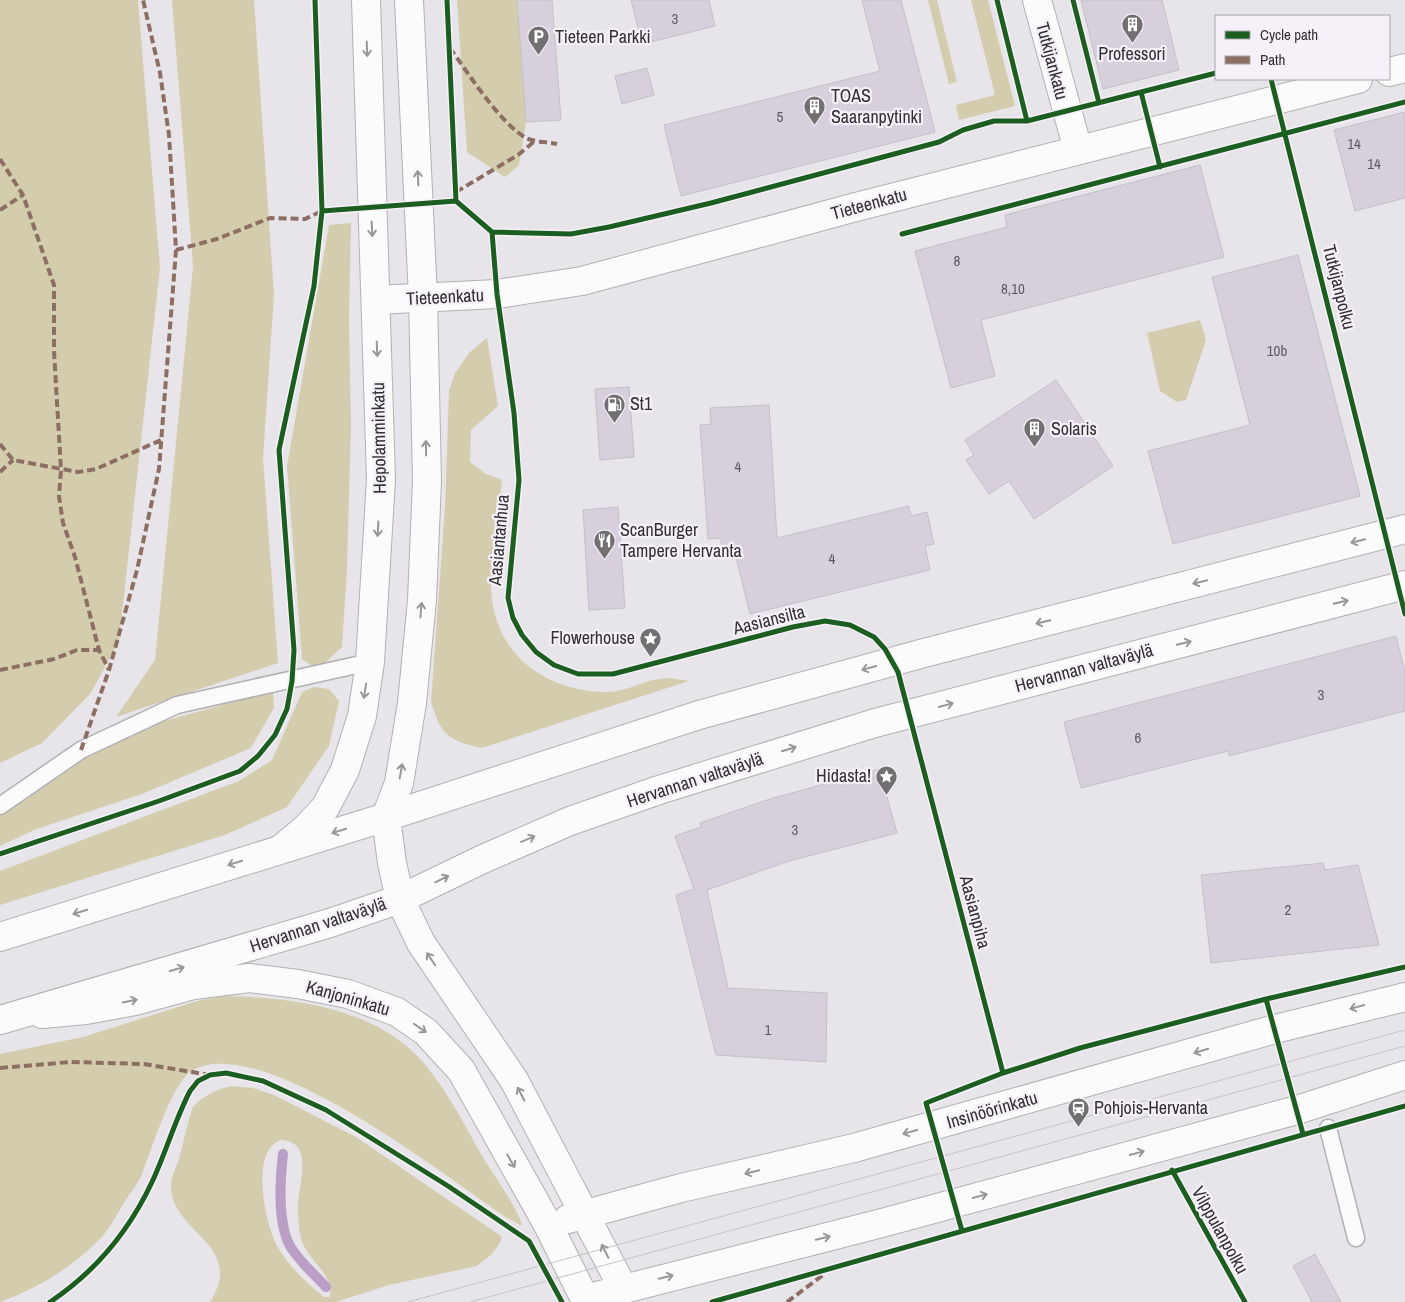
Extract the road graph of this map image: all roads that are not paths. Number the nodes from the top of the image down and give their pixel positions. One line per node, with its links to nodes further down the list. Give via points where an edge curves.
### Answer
1 (366, 0): 9 (main road, Hepolamminkatu, one-way to 9)
2 (409, 0): 8 (main road, one-way to 2)
3 (1036, 0): 7 (main road, Tutkijankatu)
4 (1405, 68): 5 (main road)
5 (1390, 72)
6 (1354, 80): 7 (main road, Tieteenkatu)
7 (1078, 150): 8 (main road, Tieteenkatu, via 582,281 497,294)
8 (423, 297): 9 (main road, Tieteenkatu); 14 (main road, one-way to 8, via 399,783 412,703 422,600 427,480)
9 (376, 300): 12 (main road, Hepolamminkatu, one-way to 12, via 381,479)
10 (1405, 529): 14 (main road, one-way to 14, via 924,653 699,715)
11 (1405, 586): 16 (main road, Hervannan valtaväylä, one-way to 11, via 570,821 659,790 875,723)
12 (370, 662): 13 (lane, via 178,705 81,750); 15 (main road, Hepolamminkatu, one-way to 15, via 362,716 345,770 325,808)
13 (0, 806)
14 (386, 818): 15 (main road, one-way to 15); 16 (main road)
15 (282, 848): 17 (main road, one-way to 17)
16 (400, 899): 19 (main road, Hervannan valtaväylä, one-way to 16, via 330,923); 22 (main road, one-way to 16, via 514,1080 421,943)
17 (0, 937)
18 (1405, 997): 22 (main road, Insinöörinkatu, one-way to 22, via 1275,1029 854,1148 681,1188)
19 (6, 1019): 23 (main road, Kanjoninkatu, one-way to 23, via 86,1010 193,985 249,978 348,994 396,1012 426,1032 461,1070)
20 (1405, 1074): 25 (main road, one-way to 20, via 1296,1110)
21 (1328, 1128): 24 (lane)
22 (586, 1214): 23 (main road, Insinöörinkatu); 25 (main road, one-way to 22)
23 (548, 1225): 26 (main road, Kanjoninkatu)
24 (1356, 1238)
25 (627, 1295): 26 (main road)
26 (585, 1300)

